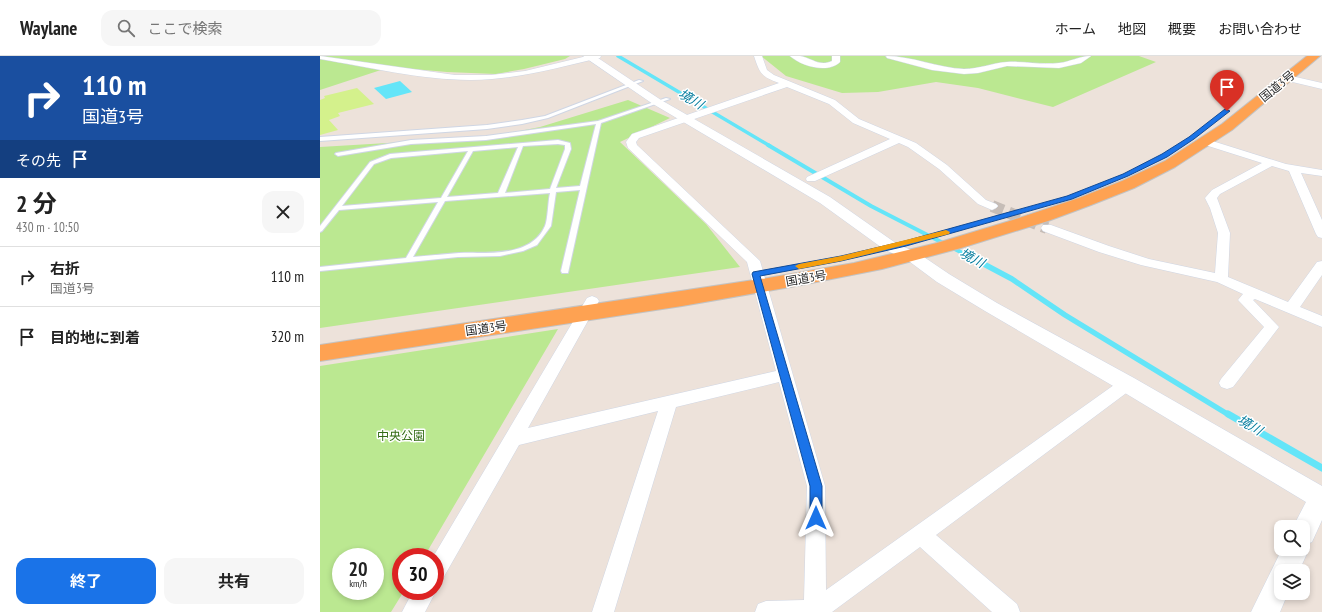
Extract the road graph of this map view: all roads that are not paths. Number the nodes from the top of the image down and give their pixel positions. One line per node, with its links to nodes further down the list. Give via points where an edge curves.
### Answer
1 (594, 56): 11 (street, via 525,73 491,77 455,77); 13 (street)
2 (758, 56): 14 (street, via 763,71 771,78)
3 (794, 56): 4 (street, via 823,67 836,62)
4 (836, 56)
5 (890, 56): 6 (street, via 921,65 973,71 1006,64 1069,65)
6 (1087, 56)
7 (1299, 56): 38 (highway, 国道3号, via 1192,138 1147,165 1069,198)
8 (1314, 56): 12 (highway, 国道3号)
9 (320, 57): 11 (street)
10 (320, 64): 11 (street, via 365,72)
11 (390, 67)
12 (1287, 78): 15 (street); 21 (highway, 国道3号)
13 (636, 83): 16 (street); 19 (lane, via 546,117 522,122 487,127)
14 (786, 84): 17 (street); 20 (street, via 832,102 856,121)
15 (1322, 86)
16 (662, 101): 17 (street); 18 (lane)
17 (690, 117): 28 (street); 38 (street); 44 (street, via 635,136 631,142 632,146 753,261)
18 (599, 122): 24 (lane, via 486,138 411,142); 29 (lane)
19 (320, 138)
20 (899, 139): 28 (street); 33 (street, via 943,167 982,202)
21 (1206, 142): 25 (street); 38 (highway, 国道3号, via 1171,164 1089,201 1022,224)
22 (521, 146): 23 (lane); 30 (lane, via 558,142 568,144); 31 (lane)
23 (471, 150): 32 (lane); 34 (lane, via 404,154 372,163)
24 (338, 154)
25 (1270, 163): 26 (street); 43 (street, via 1216,192 1211,198 1224,233)
26 (1294, 170): 27 (street); 37 (street)
27 (1322, 173)
28 (812, 179): 38 (street)
29 (583, 188): 30 (lane); 42 (lane)
30 (553, 189): 31 (lane); 39 (lane, via 548,226 535,244 500,254)
31 (501, 194): 32 (lane)
32 (443, 199): 34 (lane); 39 (lane)
33 (992, 206)
34 (337, 208): 36 (lane)
35 (1047, 228): 43 (street, via 1146,262)
36 (320, 230)
37 (1322, 234)
38 (903, 249): 44 (highway, 国道3号, via 836,272); 53 (street, via 990,307)
39 (408, 260): 41 (lane)
40 (1322, 265): 47 (street)
41 (320, 269)
42 (565, 271)
43 (1221, 279): 45 (street)
44 (758, 280): 46 (highway, 国道3号); 51 (street)
45 (1252, 293): 47 (street); 52 (street, via 1245,300 1272,327)
46 (588, 307): 49 (highway, 国道3号); 50 (highway, 国道3号); 55 (street)
47 (1291, 309): 48 (street)
48 (1322, 322)
49 (320, 339)
50 (320, 353)
51 (784, 375): 54 (street); 65 (street, via 816,486)
52 (1227, 383)
53 (1127, 384): 56 (street); 58 (street)
54 (669, 402): 55 (street); 63 (street)
55 (512, 439): 59 (street)
56 (1321, 499): 57 (street)
57 (1310, 520)
58 (920, 534): 65 (street); 66 (street)
59 (444, 557)
60 (1274, 593): 67 (street)
61 (420, 600): 62 (street)
62 (413, 612)
63 (603, 612)
64 (766, 612): 65 (street)
65 (815, 612)
66 (1009, 612)
67 (1265, 612)

